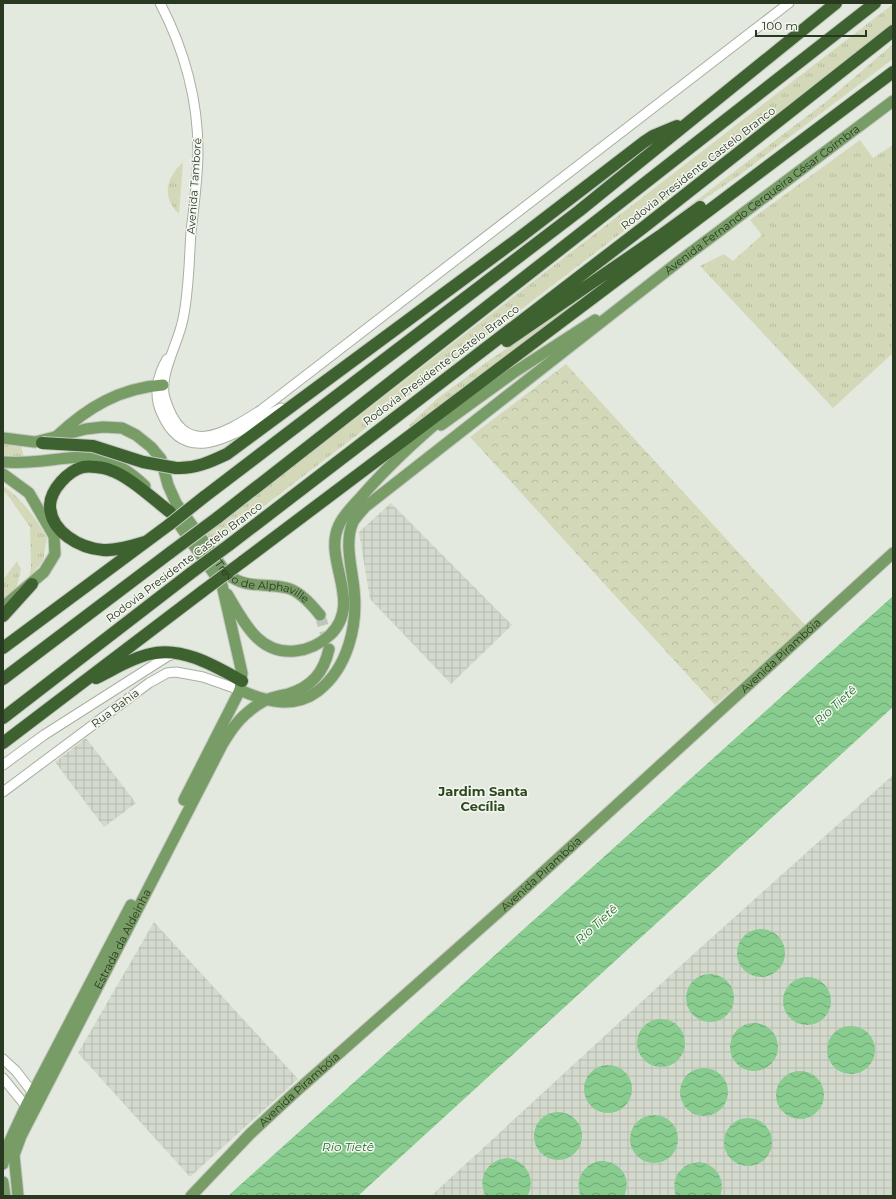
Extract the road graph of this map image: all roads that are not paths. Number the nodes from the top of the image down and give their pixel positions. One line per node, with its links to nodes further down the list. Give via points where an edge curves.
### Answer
1 (160, 3): 11 (street, Avenida Tamboré, via 184,59 193,91 198,151 183,320)
2 (789, 3): 11 (street, via 237,426 203,437 185,432 173,418)
3 (836, 3): 8 (highway)
4 (875, 3): 31 (highway, Rodovia Presidente Castelo Branco, bridge, via 217,518)
5 (893, 31): 12 (highway, Rodovia Presidente Castelo Branco, via 644,227)
6 (893, 72): 10 (highway); 12 (highway, via 841,103 660,236)
7 (893, 101): 9 (main road, Avenida Fernando Cerqueira César Coimbra)
8 (687, 122): 13 (highway, via 662,131 644,142); 21 (highway, bridge, via 579,211 292,428)
9 (632, 299): 17 (main road, via 564,338); 34 (main road, via 365,508 353,522 350,535 355,617 344,658 328,682 312,695 296,702)
10 (501, 367): 17 (main road); 33 (highway, bridge)
11 (160, 385): 13 (street, via 158,406 166,422 181,438 194,443 210,443 235,434); 14 (main road, via 110,398 84,412)
12 (430, 390): 36 (highway, Rodovia Presidente Castelo Branco, bridge)
13 (301, 398): 16 (highway, bridge, via 227,454 190,468 150,464 93,446)
14 (56, 437): 16 (main road, Trevo de Alphaville); 26 (main road, Trevo de Alphaville, via 103,427 122,428 136,435 161,459 176,503 227,574 236,581 246,584 276,586 295,591)
15 (3, 438): 16 (main road)
16 (38, 443)
17 (408, 448): 24 (main road, via 344,515 338,526 335,546 344,602 341,620 327,638 307,648 293,651 257,640 250,633)
18 (3, 462): 20 (main road, Trevo de Alphaville, via 31,463 80,456 102,459 125,469 144,484)
19 (3, 474): 23 (main road, via 29,494 54,536 55,554 51,564)
20 (170, 512): 21 (highway, via 127,479 110,470 82,467 59,484 53,494 50,504 57,526 84,546 103,550 124,548); 24 (main road, Trevo de Alphaville)
21 (149, 540): 28 (highway)
22 (893, 553): 50 (main road, Avenida Pirambóia, via 525,889 291,1096 250,1134)
23 (32, 584): 25 (main road); 27 (highway)
24 (222, 586): 32 (main road, Trevo de Alphaville)
25 (3, 607)
26 (320, 615)
27 (3, 616)
28 (3, 648)
29 (329, 649): 34 (main road, via 323,669 308,684 290,693)
30 (178, 653): 32 (highway, via 214,667); 33 (highway, via 162,652 136,658); 39 (street, via 163,659 44,735)
31 (3, 680)
32 (241, 686): 34 (main road); 35 (main road, Estrada da Aldeinha); 40 (street, Rua Bahia, via 189,673 167,673 149,683)
33 (65, 694): 38 (highway)
34 (266, 700): 37 (main road, Estrada da Aldeinha)
35 (231, 708): 37 (main road); 43 (main road, Estrada da Aldeinha)
36 (3, 718)
37 (239, 720): 43 (main road, Estrada da Aldeinha, via 203,780)
38 (3, 743)
39 (3, 765)
40 (3, 792)
41 (3, 1059): 43 (street)
42 (3, 1078): 44 (street)
43 (36, 1097): 44 (main road, Estrada da Aldeinha)
44 (29, 1110): 45 (main road, Estrada da Aldeinha); 49 (main road, Estrada da Aldeinha, via 14,1156)
45 (6, 1149): 46 (main road, Estrada da Aldeinha)
46 (3, 1164)
47 (3, 1182): 48 (main road)
48 (5, 1196)
49 (18, 1196)
50 (191, 1196)

